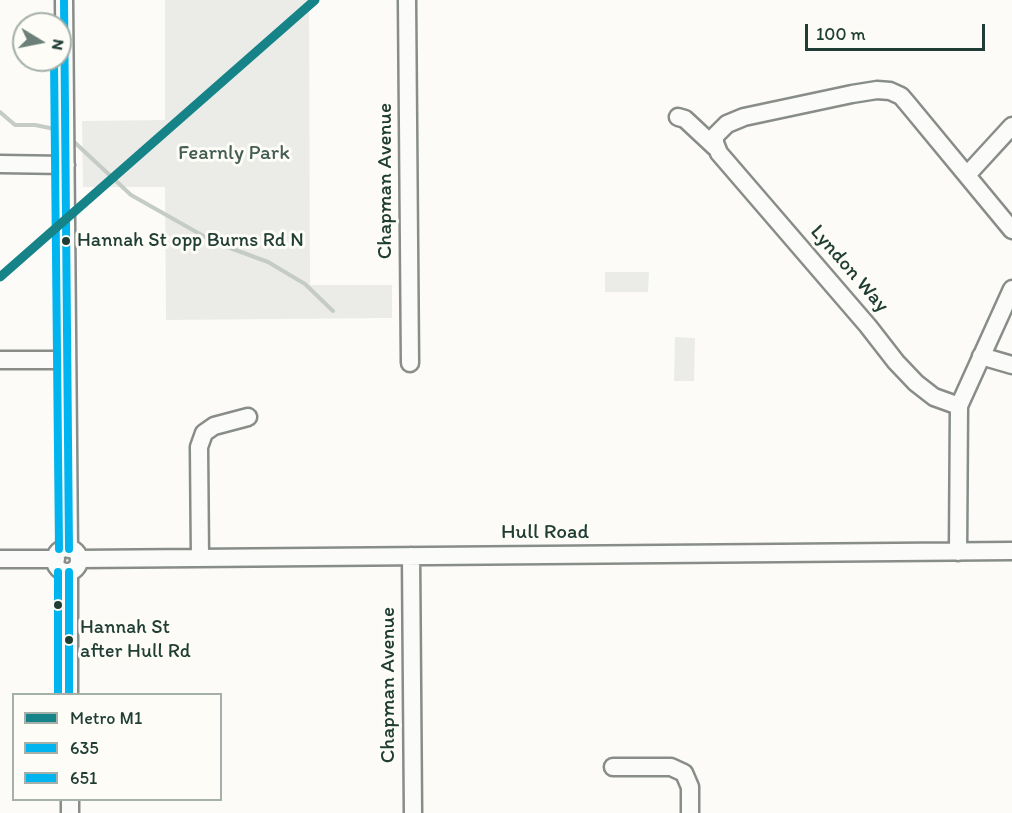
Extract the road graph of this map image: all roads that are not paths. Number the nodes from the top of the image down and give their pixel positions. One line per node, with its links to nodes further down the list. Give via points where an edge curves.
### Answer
1 (64, 0): 6 (street)
2 (407, 0): 14 (street, Chapman Avenue)
3 (727, 124): 5 (street, via 716,136); 5 (street, Lyndon Way, via 682,118); 8 (street, Lyndon Way, via 852,93 890,91 901,96)
4 (1012, 126): 8 (street)
5 (716, 147): 16 (street, Lyndon Way, via 916,383 934,397)
6 (66, 158): 7 (street); 13 (street)
7 (0, 164)
8 (967, 175): 9 (street, Lyndon Way)
9 (1012, 230)
10 (1012, 289): 11 (street)
11 (981, 356): 15 (street); 16 (street)
12 (0, 360): 13 (street)
13 (66, 360): 23 (street)
14 (410, 363)
15 (1012, 365)
16 (959, 406): 19 (street)
17 (248, 417): 21 (street, via 214,426 204,433 199,447)
18 (1012, 551): 19 (street, Hull Road)
19 (958, 552): 20 (street, Hull Road)
20 (411, 556): 21 (street, Hull Road); 26 (street, Chapman Avenue)
21 (200, 558): 23 (street, Hull Road)
22 (0, 559): 23 (street, Hull Road)
23 (68, 560): 24 (street)
24 (69, 693)
25 (613, 767): 27 (street, via 671,767 684,773 690,787)
26 (413, 813)
27 (690, 813)

